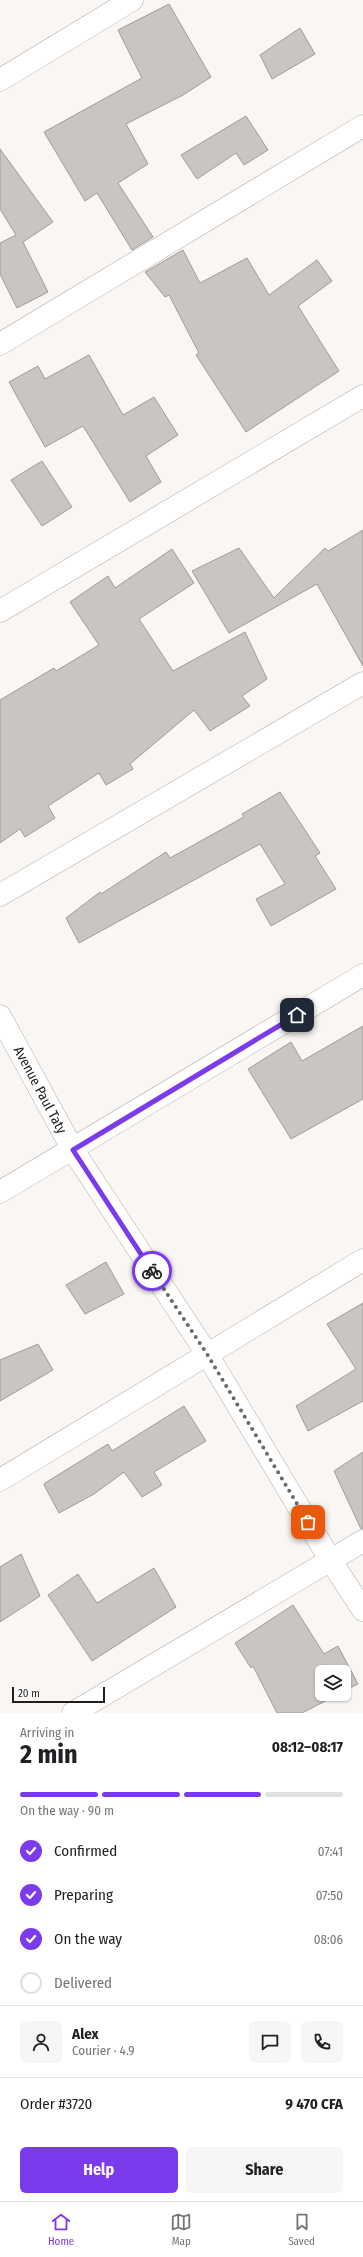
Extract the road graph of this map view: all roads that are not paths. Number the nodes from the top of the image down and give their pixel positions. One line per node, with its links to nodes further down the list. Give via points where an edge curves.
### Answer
1 (132, 0): 2 (street)
2 (0, 80)
3 (363, 126): 4 (street)
4 (0, 344)
5 (363, 396): 6 (street)
6 (0, 611)
7 (363, 683): 8 (street)
8 (0, 895)
9 (363, 975): 11 (street)
10 (0, 1016): 11 (street, Avenue Paul Taty)
11 (73, 1150): 12 (street); 14 (street, Avenue Paul Taty)
12 (0, 1192)
13 (363, 1260): 14 (street)
14 (207, 1354): 15 (street); 17 (street, Avenue Paul Taty)
15 (0, 1480)
16 (363, 1541): 17 (street)
17 (331, 1560): 18 (street, Avenue Paul Taty); 19 (street)
18 (363, 1610)
19 (73, 1713)

